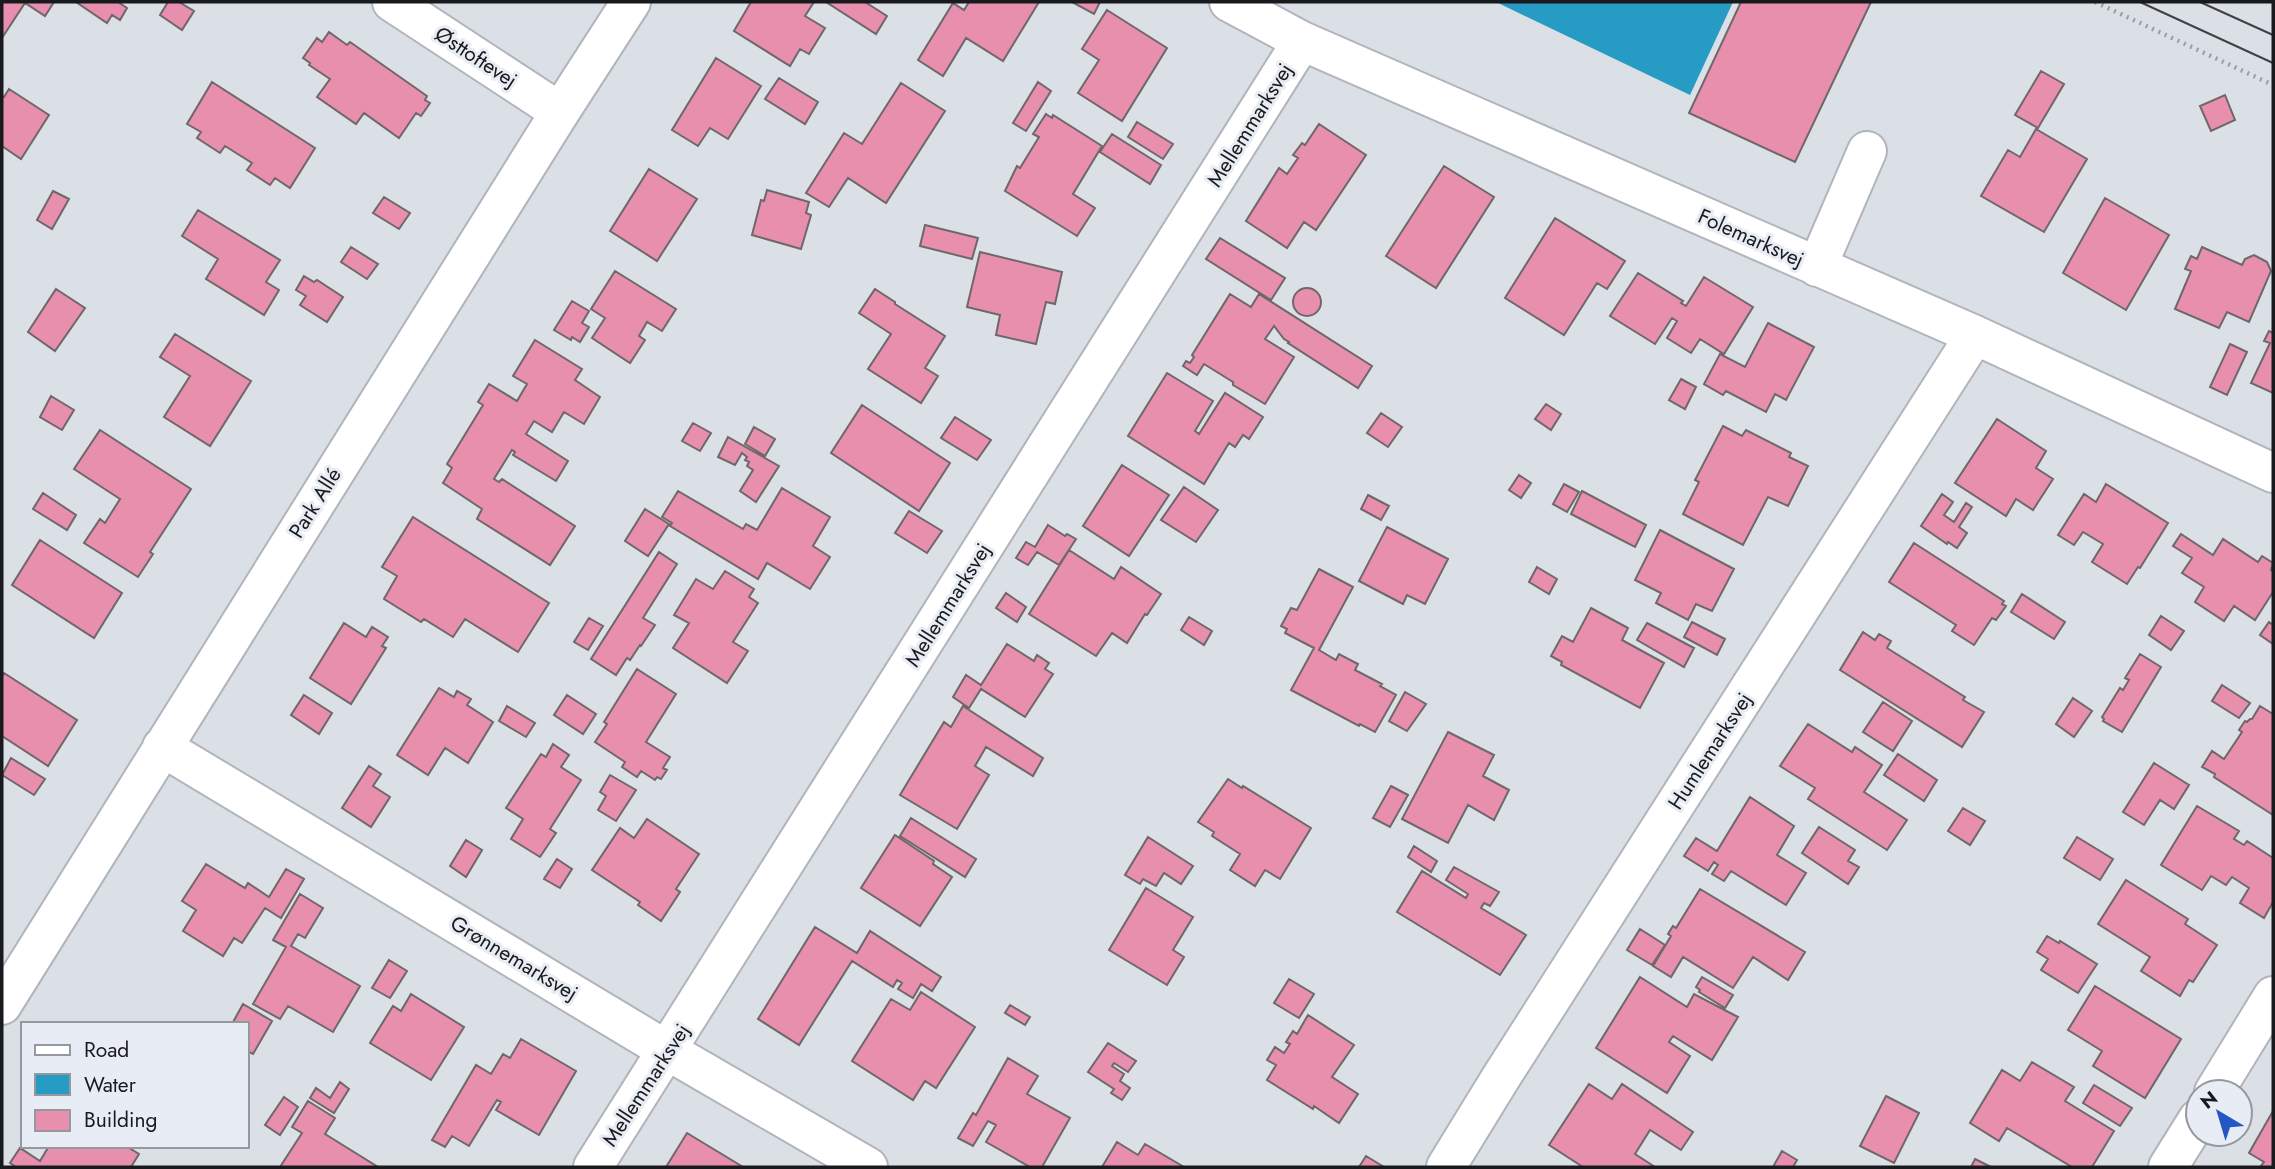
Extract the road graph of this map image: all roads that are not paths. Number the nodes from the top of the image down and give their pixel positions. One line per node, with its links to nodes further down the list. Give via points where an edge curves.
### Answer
1 (392, 2): 5 (street, Østtoftevej)
2 (631, 2): 5 (street, Park Allé)
3 (1229, 2): 4 (street, Folemarksvej)
4 (1302, 41): 7 (street, Folemarksvej); 13 (street, Mellemmarksvej)
5 (560, 112): 10 (street, Park Allé)
6 (1867, 151): 7 (street)
7 (1817, 267): 8 (street, Folemarksvej)
8 (1975, 335): 9 (street, Folemarksvej); 18 (street, Humlemarksvej)
9 (2273, 473)
10 (162, 747): 12 (street, Park Allé); 13 (street, Grønnemarksvej)
11 (2273, 996): 14 (street)
12 (2, 1005)
13 (668, 1051): 16 (street, Mellemmarksvej); 17 (street, Grønnemarksvej)
14 (2223, 1078)
15 (2184, 1141): 19 (street)
16 (593, 1167)
17 (868, 1167)
18 (1446, 1167)
19 (2168, 1167)

